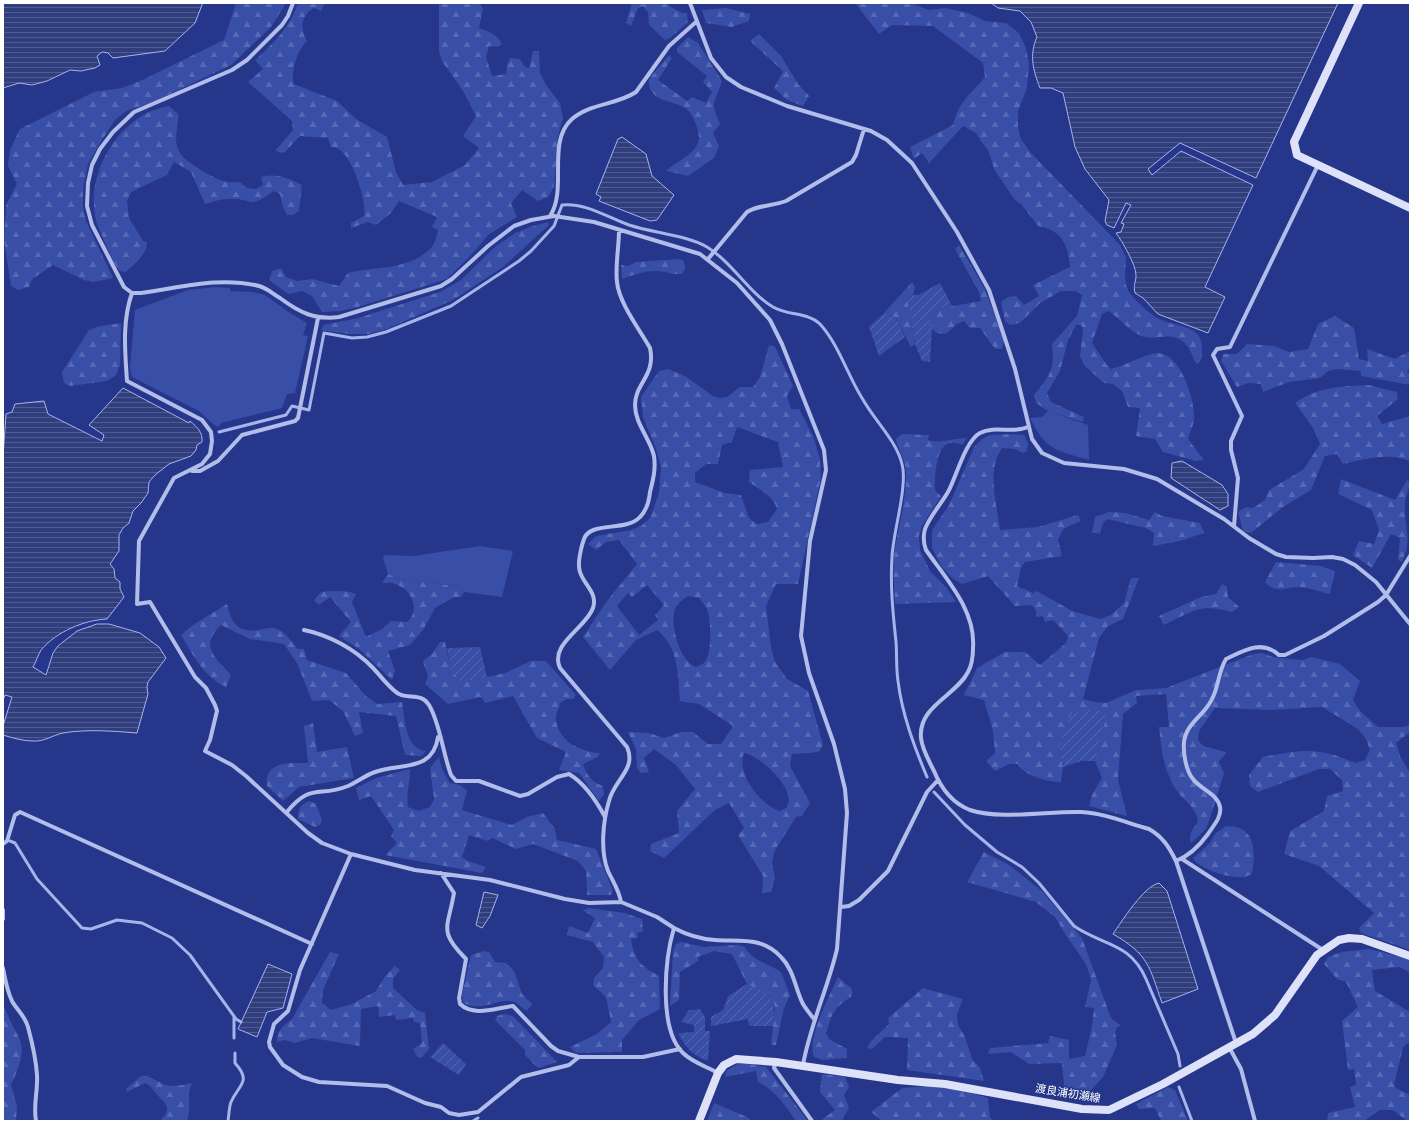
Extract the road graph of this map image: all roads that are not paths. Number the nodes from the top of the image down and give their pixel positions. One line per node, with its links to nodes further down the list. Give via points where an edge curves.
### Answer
1 (293, 3): 11 (street, via 282,25 247,60 232,70 134,112 100,149 92,165 88,183 90,217 120,282)
2 (690, 3): 4 (street)
3 (1359, 3): 6 (main road, via 1294,142 1297,155)
4 (696, 22): 5 (street, via 711,58 726,77 787,106); 8 (street, via 669,46 636,92 629,97 598,105 571,119 560,141 557,198)
5 (864, 129): 10 (street, via 852,162 786,201 750,210); 13 (street, via 887,140 912,163 974,262 989,290 1004,335)
6 (1318, 165): 7 (main road); 15 (street, via 1230,347 1217,349 1213,355 1242,416 1231,441 1238,478)
7 (1410, 208)
8 (552, 216): 9 (street, via 594,222); 12 (street, via 514,226 441,286 340,317)
9 (619, 230): 10 (street); 23 (street, via 617,284 650,348 652,357 649,372 635,404 637,419 653,456 654,472 648,502 641,516 628,524 595,529 584,539 580,572 595,602 584,622 557,655 560,668 627,747 630,754 629,767 616,784 609,799)
10 (710, 258): 30 (street, via 737,283 770,320 824,450 826,470 810,541 800,636 809,673 834,744 845,789 847,813)
11 (132, 293): 12 (street, via 202,283 246,283 262,287 297,309); 14 (street, via 125,317 127,381 202,420 211,432 210,454 202,464)
12 (318, 318): 14 (street, via 300,414 295,421 242,435 218,461 200,471)
13 (1028, 427): 15 (street, via 1036,447 1053,459 1064,463 1124,469 1157,479); 21 (street, via 1023,430 991,429 978,434 968,447 949,491 923,536 926,550 967,611 974,647 969,671 923,720 921,738)
14 (189, 472): 22 (street, via 174,478 139,541 137,604 150,602 215,705 217,711 205,751 232,765)
15 (1234, 526): 17 (street, via 1276,554 1286,557 1344,559 1366,573)
16 (1410, 556): 17 (street)
17 (1386, 595): 18 (street); 26 (street, via 1324,636 1285,655 1258,646 1226,659 1218,676 1212,701 1187,730 1184,742 1189,774 1216,799 1220,812 1204,839)
18 (1410, 624)
19 (304, 630): 20 (street, via 318,633 344,646 368,663 398,694 425,700)
20 (439, 734): 22 (street, via 434,754 425,761 374,772 346,787 308,794 297,800); 23 (street, via 451,775 456,781 479,781 520,796 557,777 569,774 599,806)
21 (938, 780): 27 (street, via 954,800 971,810 1024,814 1083,812 1149,830 1165,842); 30 (street, via 928,792 888,871 859,900 850,906)
22 (286, 813): 25 (street, via 322,843)
23 (605, 818): 29 (street, via 604,844 608,869)
24 (3, 844): 34 (street, via 7,841 14,815 20,812)
25 (351, 854): 28 (street, via 378,862); 34 (street)
26 (1182, 859): 27 (street); 35 (street)
27 (1176, 861): 39 (street)
28 (441, 873): 29 (street, via 490,880 589,903); 41 (street, via 454,893 447,924 449,938 466,959 460,1004 473,1011 513,1006 551,1046 558,1051)
29 (621, 902): 33 (street, via 657,917)
30 (841, 907): 38 (street, via 834,963)
31 (3, 910): 32 (street)
32 (3, 920)
33 (674, 928): 38 (street, via 698,937 716,940 743,939 771,948 789,968 803,1004); 40 (street, via 666,970 666,1004 671,1030)
34 (312, 944): 41 (street, via 300,970 288,1011 274,1024 269,1042 274,1055 283,1065 302,1077 335,1084 387,1086 459,1115 478,1112 521,1078 568,1066)
35 (1323, 950): 36 (main road, 渡良浦初瀬線, via 1349,938 1362,939); 39 (main road, 渡良浦初瀬線, via 1275,1015 1253,1034)
36 (1410, 956)
37 (3, 968): 45 (street, via 12,1001 28,1024 37,1074 34,1101)
38 (814, 1019): 43 (street)
39 (1233, 1045): 43 (main road, 渡良浦初瀬線, via 1109,1110); 48 (street)
40 (680, 1049): 41 (street, via 643,1057); 44 (street, via 693,1060)
41 (579, 1057)
42 (776, 1062): 43 (main road, 渡良浦初瀬線); 44 (main road, 渡良浦初瀬線, via 736,1059 724,1065); 47 (street, via 774,1068)
43 (803, 1065)
44 (718, 1073): 46 (main road, 渡良浦初瀬線)
45 (36, 1121)
46 (699, 1121)
47 (812, 1121)
48 (1255, 1121)

